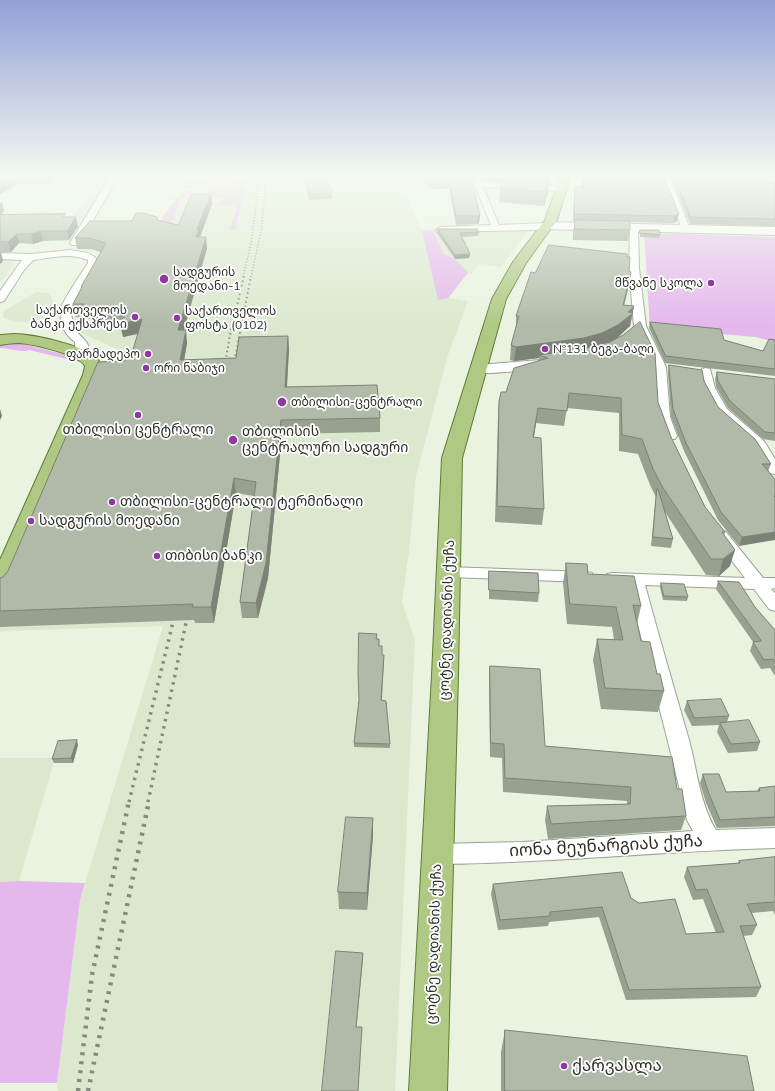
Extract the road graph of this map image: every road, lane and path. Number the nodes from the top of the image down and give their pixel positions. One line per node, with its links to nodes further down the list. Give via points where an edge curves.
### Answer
1 (85, 226): 9 (street)
2 (547, 226): 4 (street); 5 (main road); 18 (main road, ცოტნე დადიანის ქუჩა, via 520,262 499,300)
3 (685, 226): 6 (street)
4 (496, 228): 7 (street)
5 (634, 228): 6 (main road); 16 (street, via 635,330)
6 (686, 229): 8 (main road)
7 (440, 230)
8 (775, 231)
9 (68, 253): 11 (street); 14 (street, via 88,256 93,260 66,308 68,327 71,334 80,340)
10 (0, 256): 11 (street)
11 (30, 257): 12 (street)
12 (0, 299)
13 (0, 340): 14 (main road, via 31,340)
14 (82, 355): 28 (main road, via 92,361 91,376)
15 (554, 362): 18 (street)
16 (660, 367): 17 (street); 22 (street, via 663,417)
17 (675, 368)
18 (478, 369): 25 (main road, ცოტნე დადიანის ქუჩა, via 452,458)
19 (690, 370): 20 (street)
20 (706, 372): 21 (street); 23 (street, via 709,388 722,411 759,444)
21 (720, 374)
22 (676, 452)
23 (775, 470)
24 (710, 522): 27 (street)
25 (449, 572): 26 (street); 32 (main road, ცოტნე დადიანის ქუჩა)
26 (634, 579): 27 (street); 31 (street, via 698,820)
27 (767, 583): 29 (street)
28 (0, 586)
29 (775, 605)
30 (775, 838): 31 (street, იონა მეუნარგიას ქუჩა)
31 (709, 840): 32 (street, იონა მეუნარგიას ქუჩა)
32 (438, 854): 33 (main road, ცოტნე დადიანის ქუჩა)
33 (428, 1091)

